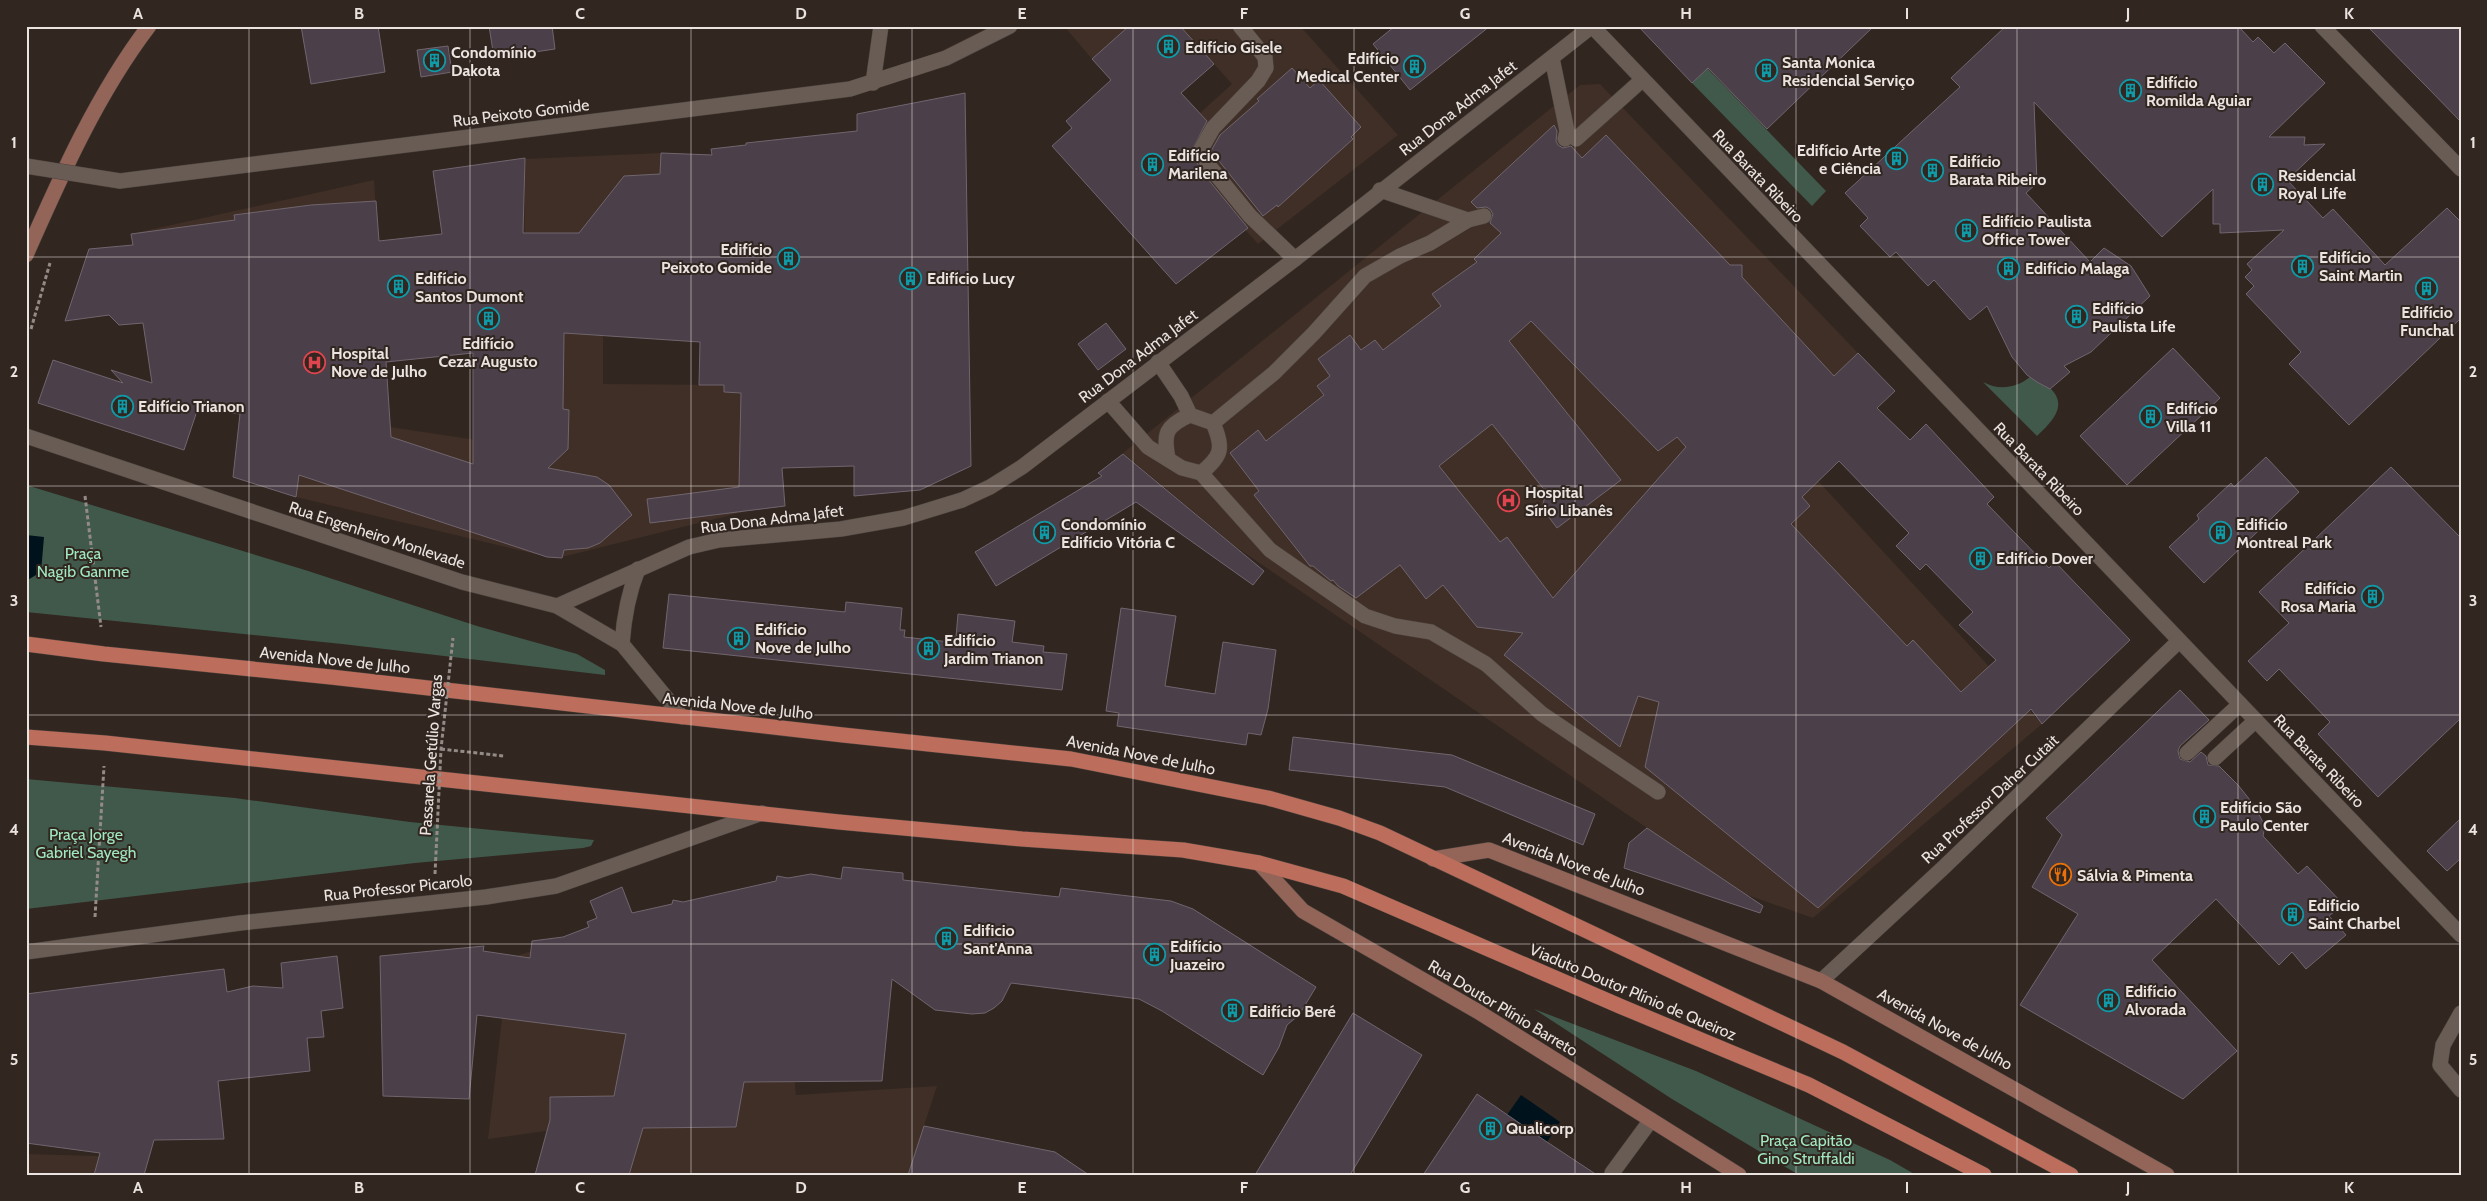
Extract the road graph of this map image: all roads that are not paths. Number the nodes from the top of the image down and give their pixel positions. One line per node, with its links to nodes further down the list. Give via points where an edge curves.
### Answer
1 (149, 26): 15 (main road, via 121,65 58,183)
2 (881, 26): 9 (street)
3 (1010, 26): 9 (street, Rua Peixoto Gomide, via 946,58)
4 (1240, 26): 16 (street, via 1265,57 1266,68 1258,81 1213,128 1200,151 1250,216)
5 (1592, 26): 7 (street, Rua Dona Adma Jafet); 8 (street, Rua Barata Ribeiro)
6 (2322, 26): 11 (street)
7 (1552, 58): 8 (street, via 1571,139); 12 (street, Rua Dona Adma Jafet)
8 (1642, 80): 26 (street, Rua Barata Ribeiro)
9 (873, 83): 10 (street, Rua Peixoto Gomide, bridge, via 830,92 120,181)
10 (26, 166)
11 (2461, 169)
12 (1380, 190): 14 (street); 16 (street, Rua Dona Adma Jafet)
13 (1484, 216): 14 (street)
14 (1468, 220): 20 (street, via 1365,276 1274,373)
15 (26, 255)
16 (1295, 259): 17 (street, Rua Dona Adma Jafet)
17 (1158, 362): 18 (street, Rua Dona Adma Jafet); 19 (street)
18 (1108, 401): 22 (street, via 1148,447); 24 (street, Rua Dona Adma Jafet, via 1022,466 962,500 904,518 841,529 719,540 689,547)
19 (1190, 415): 20 (street); 22 (street, via 1173,422 1164,439)
20 (1213, 423): 23 (street, via 1222,442 1216,460)
21 (26, 436): 25 (street, Rua Engenheiro Monlevade, via 462,582)
22 (1168, 458): 23 (street, via 1182,468)
23 (1201, 473): 35 (street, via 1270,550 1365,616 1395,626 1431,632 1486,664 1542,714)
24 (638, 569): 25 (street, Rua Dona Adma Jafet); 28 (street, via 628,593)
25 (558, 606): 28 (street, Rua Engenheiro Monlevade)
26 (2180, 641): 29 (street, Rua Barata Ribeiro); 41 (street, Rua Professor Daher Cutait)
27 (26, 644): 30 (main road, Avenida Nove de Julho)
28 (622, 644): 30 (street, Rua Engenheiro Monlevade)
29 (2240, 704): 31 (street, Rua Barata Ribeiro); 33 (street)
30 (682, 717): 37 (main road, Avenida Nove de Julho, via 1071,759 1268,798 1330,815 1380,833)
31 (2256, 721): 34 (street); 39 (street, Rua Barata Ribeiro)
32 (26, 737): 36 (main road)
33 (2187, 752)
34 (2215, 758)
35 (1658, 792)
36 (762, 813): 38 (main road, via 1028,840 1183,850); 40 (street, Rua Professor Picarolo, via 556,886)
37 (1433, 859): 41 (main road, Avenida Nove de Julho, via 1489,850); 48 (main road, Viaduto Doutor Plínio de Queiroz, via 1843,1052)
38 (1259, 863): 44 (main road, Rua Doutor Plínio Barreto, via 1303,911 1477,1011); 47 (main road, Viaduto Doutor Plínio de Queiroz, via 1344,886 1809,1086)
39 (2461, 935)
40 (26, 952)
41 (1821, 980): 49 (main road, Avenida Nove de Julho)
42 (2461, 1014): 43 (street, via 2443,1045 2440,1065)
43 (2461, 1090)
44 (1651, 1120): 45 (street); 46 (main road, Rua Doutor Plínio Barreto)
45 (1612, 1173)
46 (1739, 1175)
47 (1984, 1175)
48 (2071, 1175)
49 (2167, 1175)

